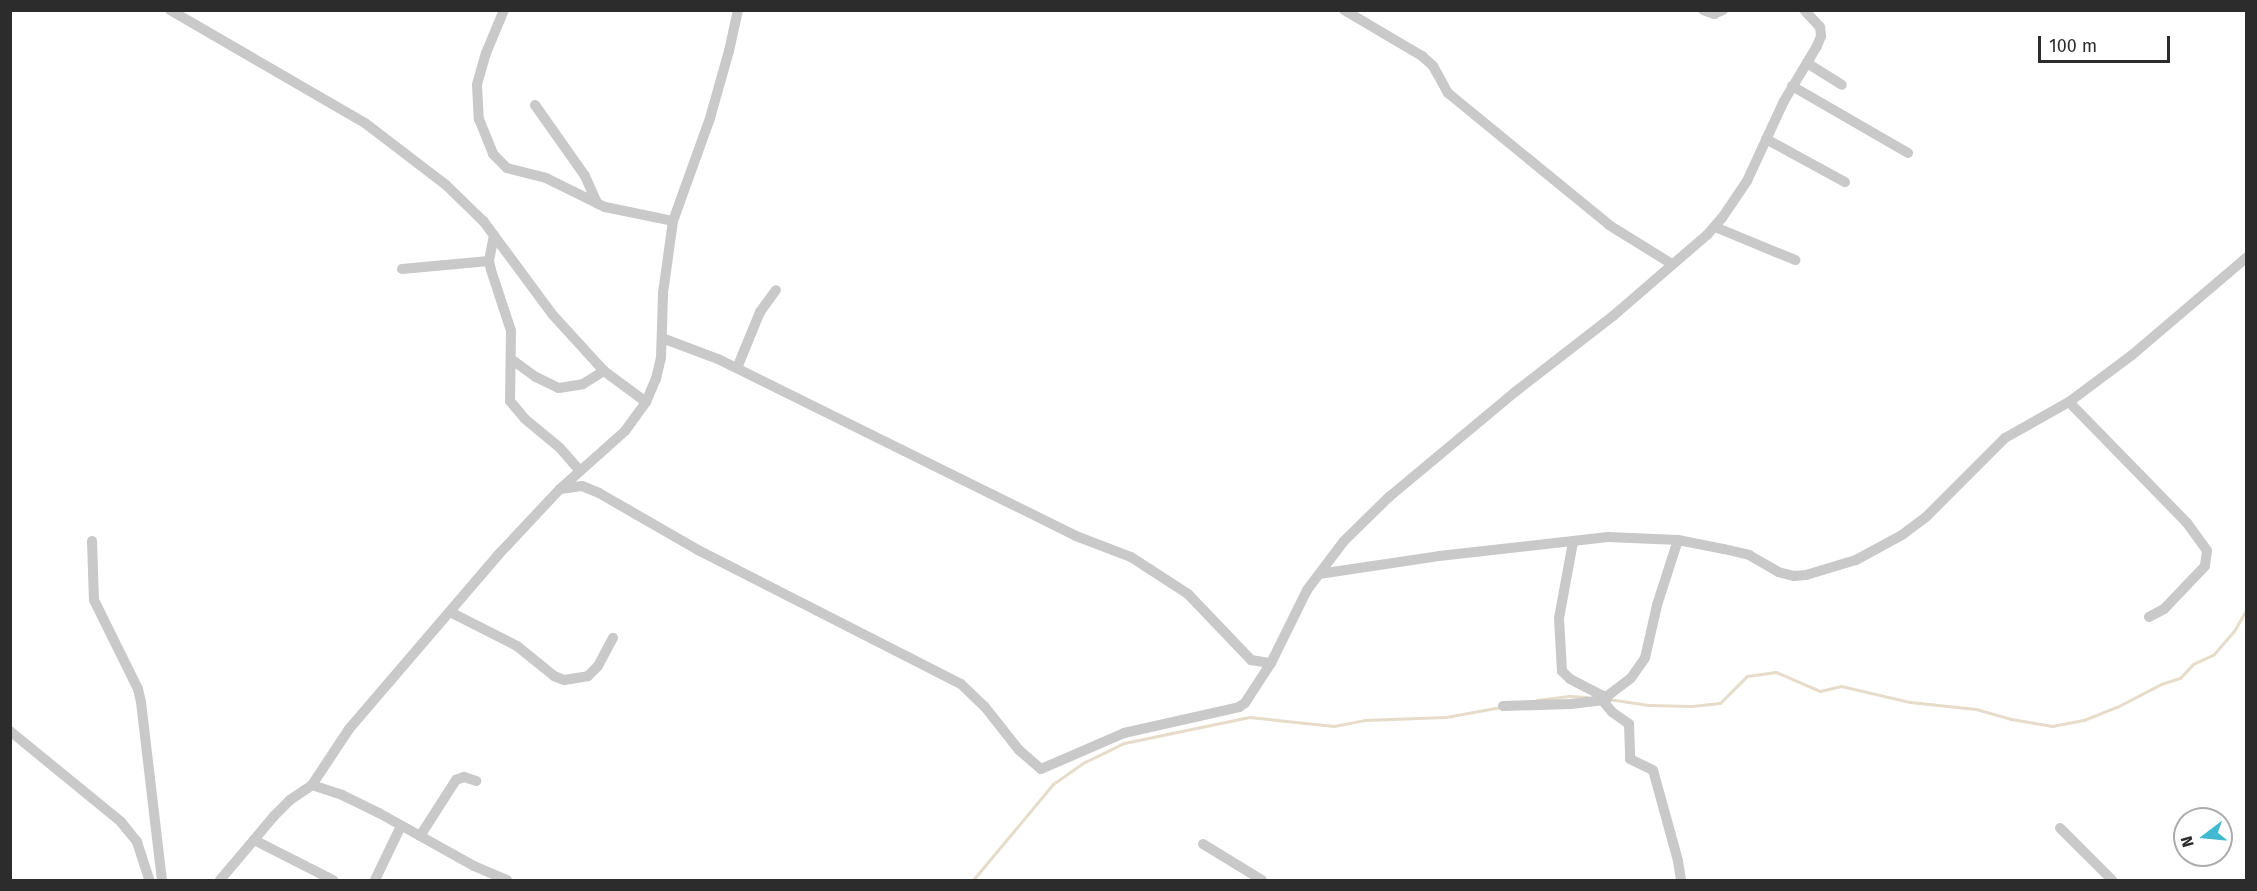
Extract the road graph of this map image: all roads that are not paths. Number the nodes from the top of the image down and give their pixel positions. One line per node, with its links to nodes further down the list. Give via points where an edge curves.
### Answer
1 (170, 10): 18 (street, via 365,123 467,203)
2 (504, 10): 15 (street, via 477,85 479,119 486,141 507,168 546,178)
3 (738, 10): 16 (street, via 716,100)
4 (1344, 10): 22 (street, via 1422,56 1433,66 1448,93 1609,225)
5 (1703, 10): 6 (street, via 1707,14)
6 (1723, 10)
7 (1804, 10): 8 (street, via 1821,32)
8 (1807, 63): 9 (street); 10 (street)
9 (1842, 85)
10 (1792, 86): 12 (street); 13 (street)
11 (535, 105): 15 (street, via 585,176)
12 (1766, 139): 14 (street); 17 (street, via 1733,205)
13 (1908, 153)
14 (1845, 182)
15 (597, 203): 16 (street)
16 (673, 221): 25 (street, via 663,294)
17 (1715, 226): 20 (street); 22 (street)
18 (494, 236): 21 (street); 28 (street, via 552,314)
19 (2247, 258): 30 (street, via 2132,355)
20 (1795, 260)
21 (489, 261): 23 (street); 26 (street, via 509,320)
22 (1672, 264): 36 (street, via 1598,329 1389,497 1344,541)
23 (402, 269)
24 (776, 290): 27 (street, via 756,320)
25 (662, 338): 27 (street); 29 (street, via 657,379)
26 (512, 358): 28 (street, via 536,377 559,388 583,384); 31 (street, via 508,378 510,401)
27 (737, 368): 40 (street, via 1076,536 1131,557 1188,594 1251,660)
28 (604, 371): 29 (street)
29 (646, 402): 31 (street, via 625,431)
30 (2069, 402): 33 (street, via 2006,438 1926,517 1856,560 1794,576 1778,572 1749,555); 38 (street, via 2187,523 2207,551 2205,566 2164,609)
31 (580, 471): 32 (street)
32 (560, 489): 37 (street); 40 (street, via 582,486 599,493 698,550 961,684 1041,769 1124,733 1239,707)
33 (1678, 540): 35 (street, via 1608,537); 41 (street, via 1644,662)
34 (92, 541): 52 (street, via 94,600 141,702)
35 (1573, 542): 36 (street, via 1482,550); 41 (street, via 1559,618 1562,670)
36 (1319, 574): 40 (street, via 1294,612)
37 (450, 612): 39 (street, via 517,646 564,681 588,676); 45 (street, via 349,729)
38 (2149, 617)
39 (613, 638)
40 (1271, 663)
41 (1604, 699): 42 (street); 58 (street, via 1611,712 1628,721 1630,759 1653,770)
42 (1503, 706)
43 (10, 731): 51 (street, via 121,822 137,842)
44 (476, 781): 48 (street, via 464,777 456,780)
45 (312, 786): 46 (street, via 342,795); 49 (street, via 290,800)
46 (401, 826): 48 (street); 55 (street)
47 (2060, 828): 59 (street)
48 (420, 836): 56 (street)
49 (254, 840): 53 (street); 54 (street)
50 (1203, 844): 57 (street)
51 (150, 880)
52 (162, 880)
53 (220, 880)
54 (333, 880)
55 (375, 880)
56 (507, 880)
57 (1262, 880)
58 (1681, 880)
59 (2112, 880)

